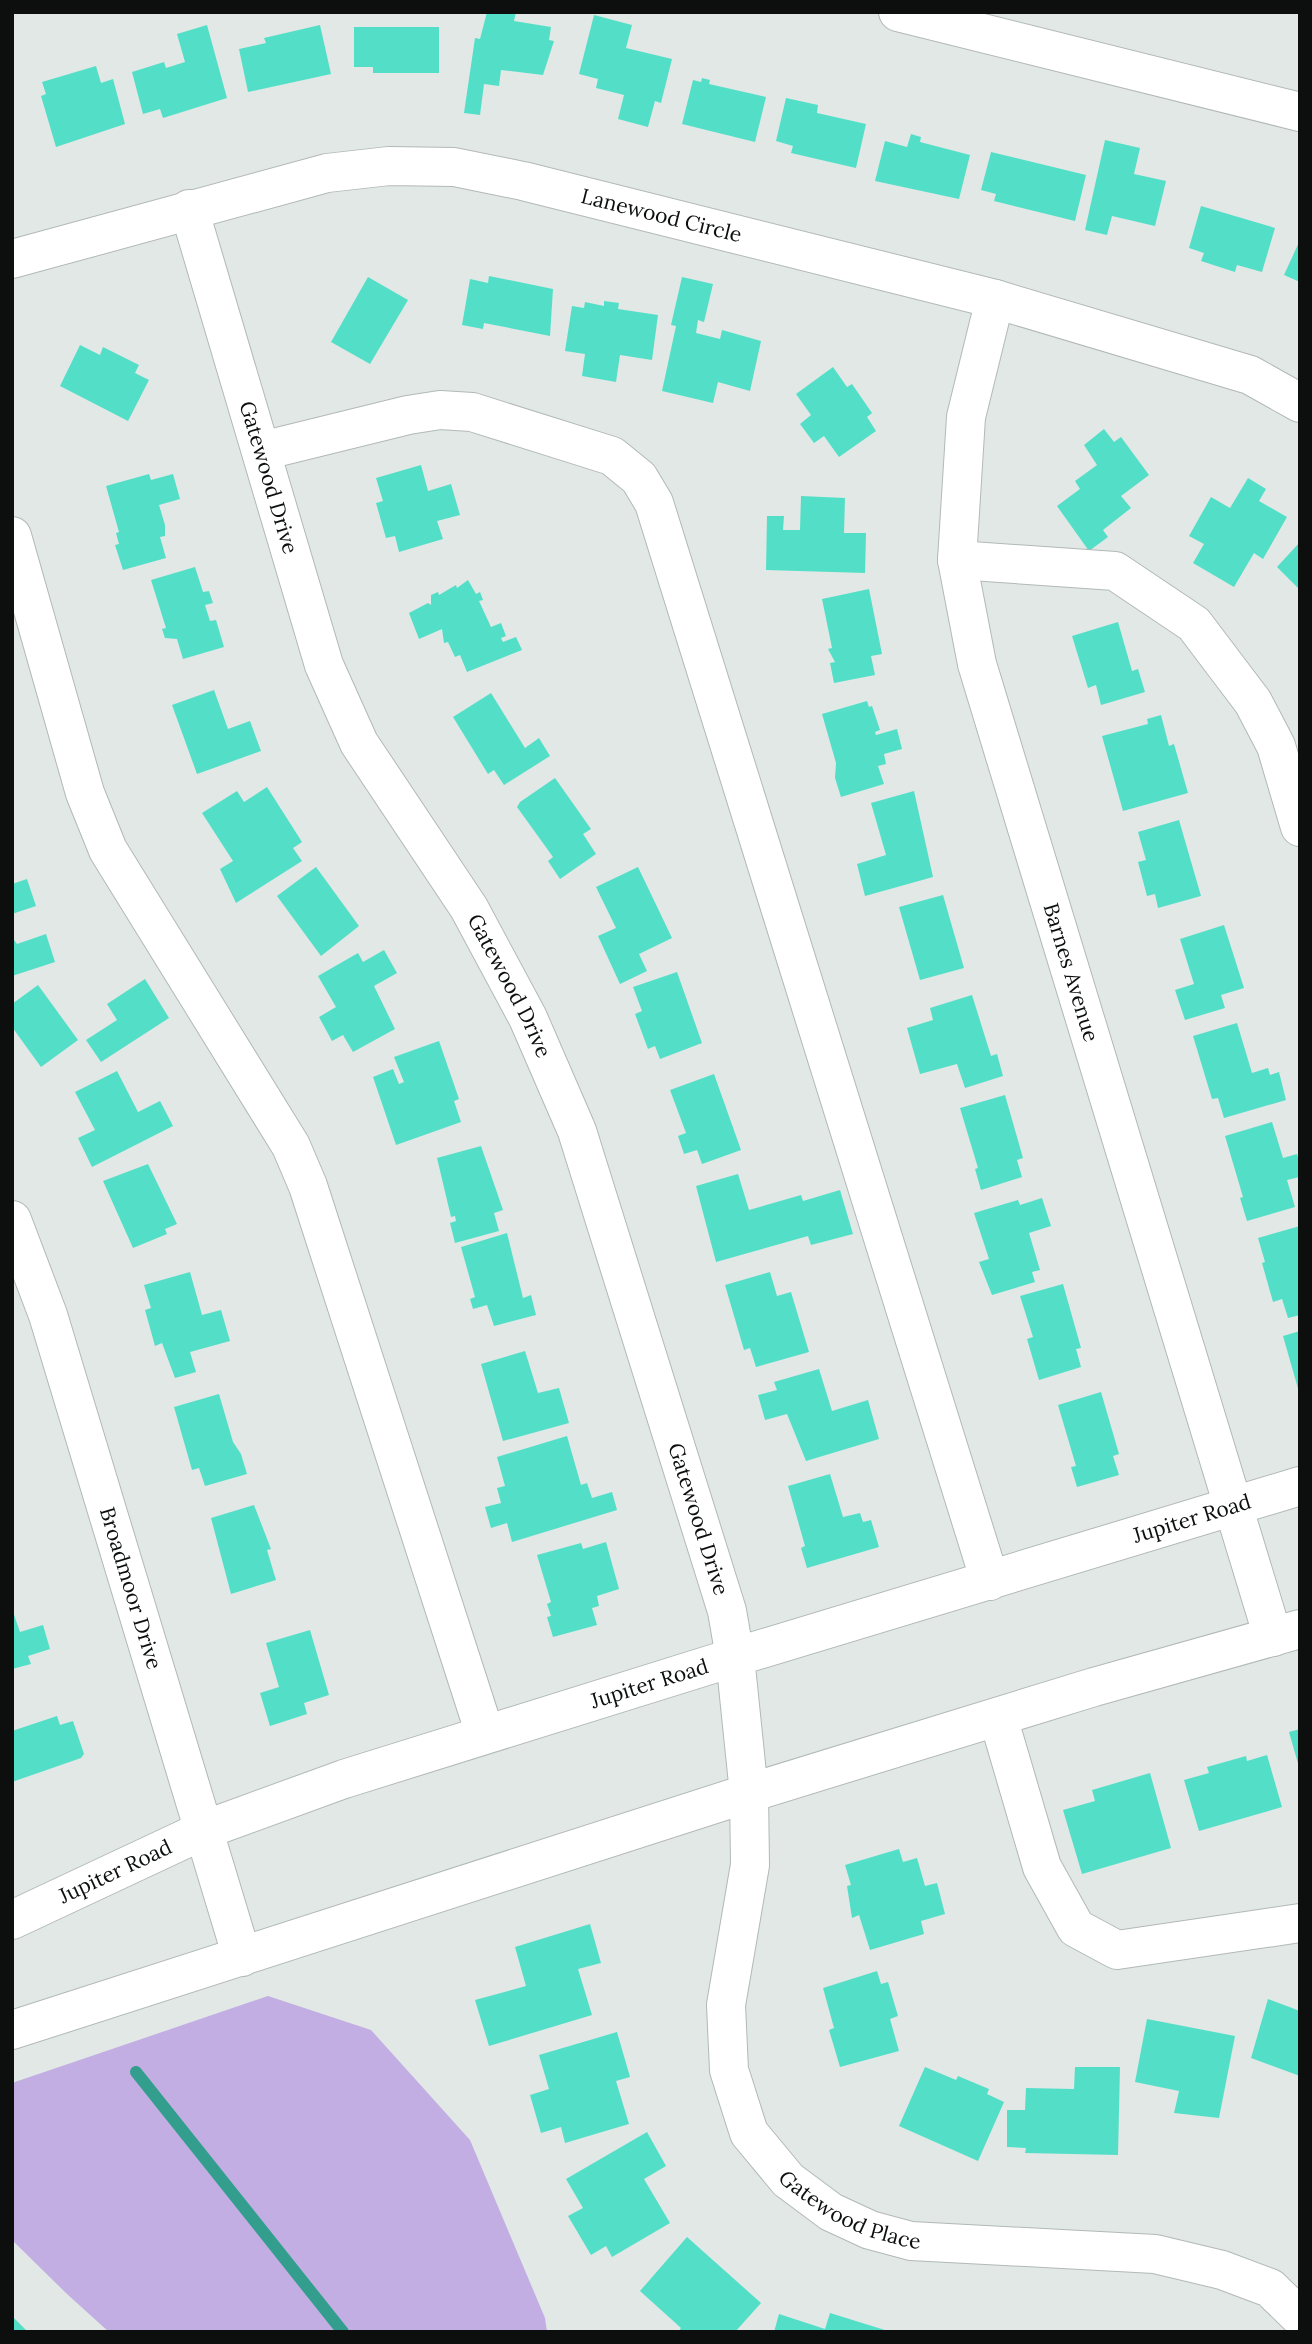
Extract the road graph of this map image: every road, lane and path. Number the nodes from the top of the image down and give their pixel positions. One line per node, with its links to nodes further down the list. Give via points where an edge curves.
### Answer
1 (898, 12): 2 (street)
2 (1300, 111)
3 (189, 209): 4 (street, Lanewood Circle); 5 (street, Lanewood Circle, via 327,173 388,166 454,167); 7 (street, Gatewood Drive)
4 (12, 259)
5 (995, 299): 6 (street, Lanewood Circle, via 1250,375); 9 (street, Barnes Avenue, via 966,417)
6 (1300, 402)
7 (262, 451): 14 (street, via 408,415 472,412 612,456 639,478 654,503); 16 (street, Gatewood Drive, via 324,665 359,743 469,908 527,1018 577,1131 727,1611)
8 (12, 536): 18 (street, via 85,793 108,850 291,1146 309,1186)
9 (957, 560): 10 (street, via 1115,570 1194,624 1253,702 1276,746); 13 (street, Barnes Avenue, via 977,664)
10 (1300, 827)
11 (12, 1220): 20 (street, Broadmoor Drive, via 48,1315)
12 (1300, 1486): 13 (street, Jupiter Road)
13 (1234, 1506): 14 (street, Jupiter Road); 15 (street, Barnes Avenue)
14 (990, 1581): 16 (street, Jupiter Road)
15 (1286, 1633): 17 (street)
16 (735, 1657): 18 (street, Jupiter Road); 19 (street, Gatewood Drive)
17 (998, 1717): 19 (street); 22 (street, via 1042,1867 1076,1928 1117,1950)
18 (485, 1734): 20 (street, Jupiter Road)
19 (749, 1793): 23 (street); 25 (street, Gatewood Place, via 750,1865 726,2006 729,2070 749,2133 788,2180 831,2212 870,2230 911,2241 1154,2254 1222,2270 1270,2288)
20 (204, 1830): 21 (street, Jupiter Road); 23 (street, Broadmoor Drive)
21 (12, 1920)
22 (1300, 1923)
23 (242, 1957): 24 (street)
24 (12, 2030)
25 (1300, 2318)

